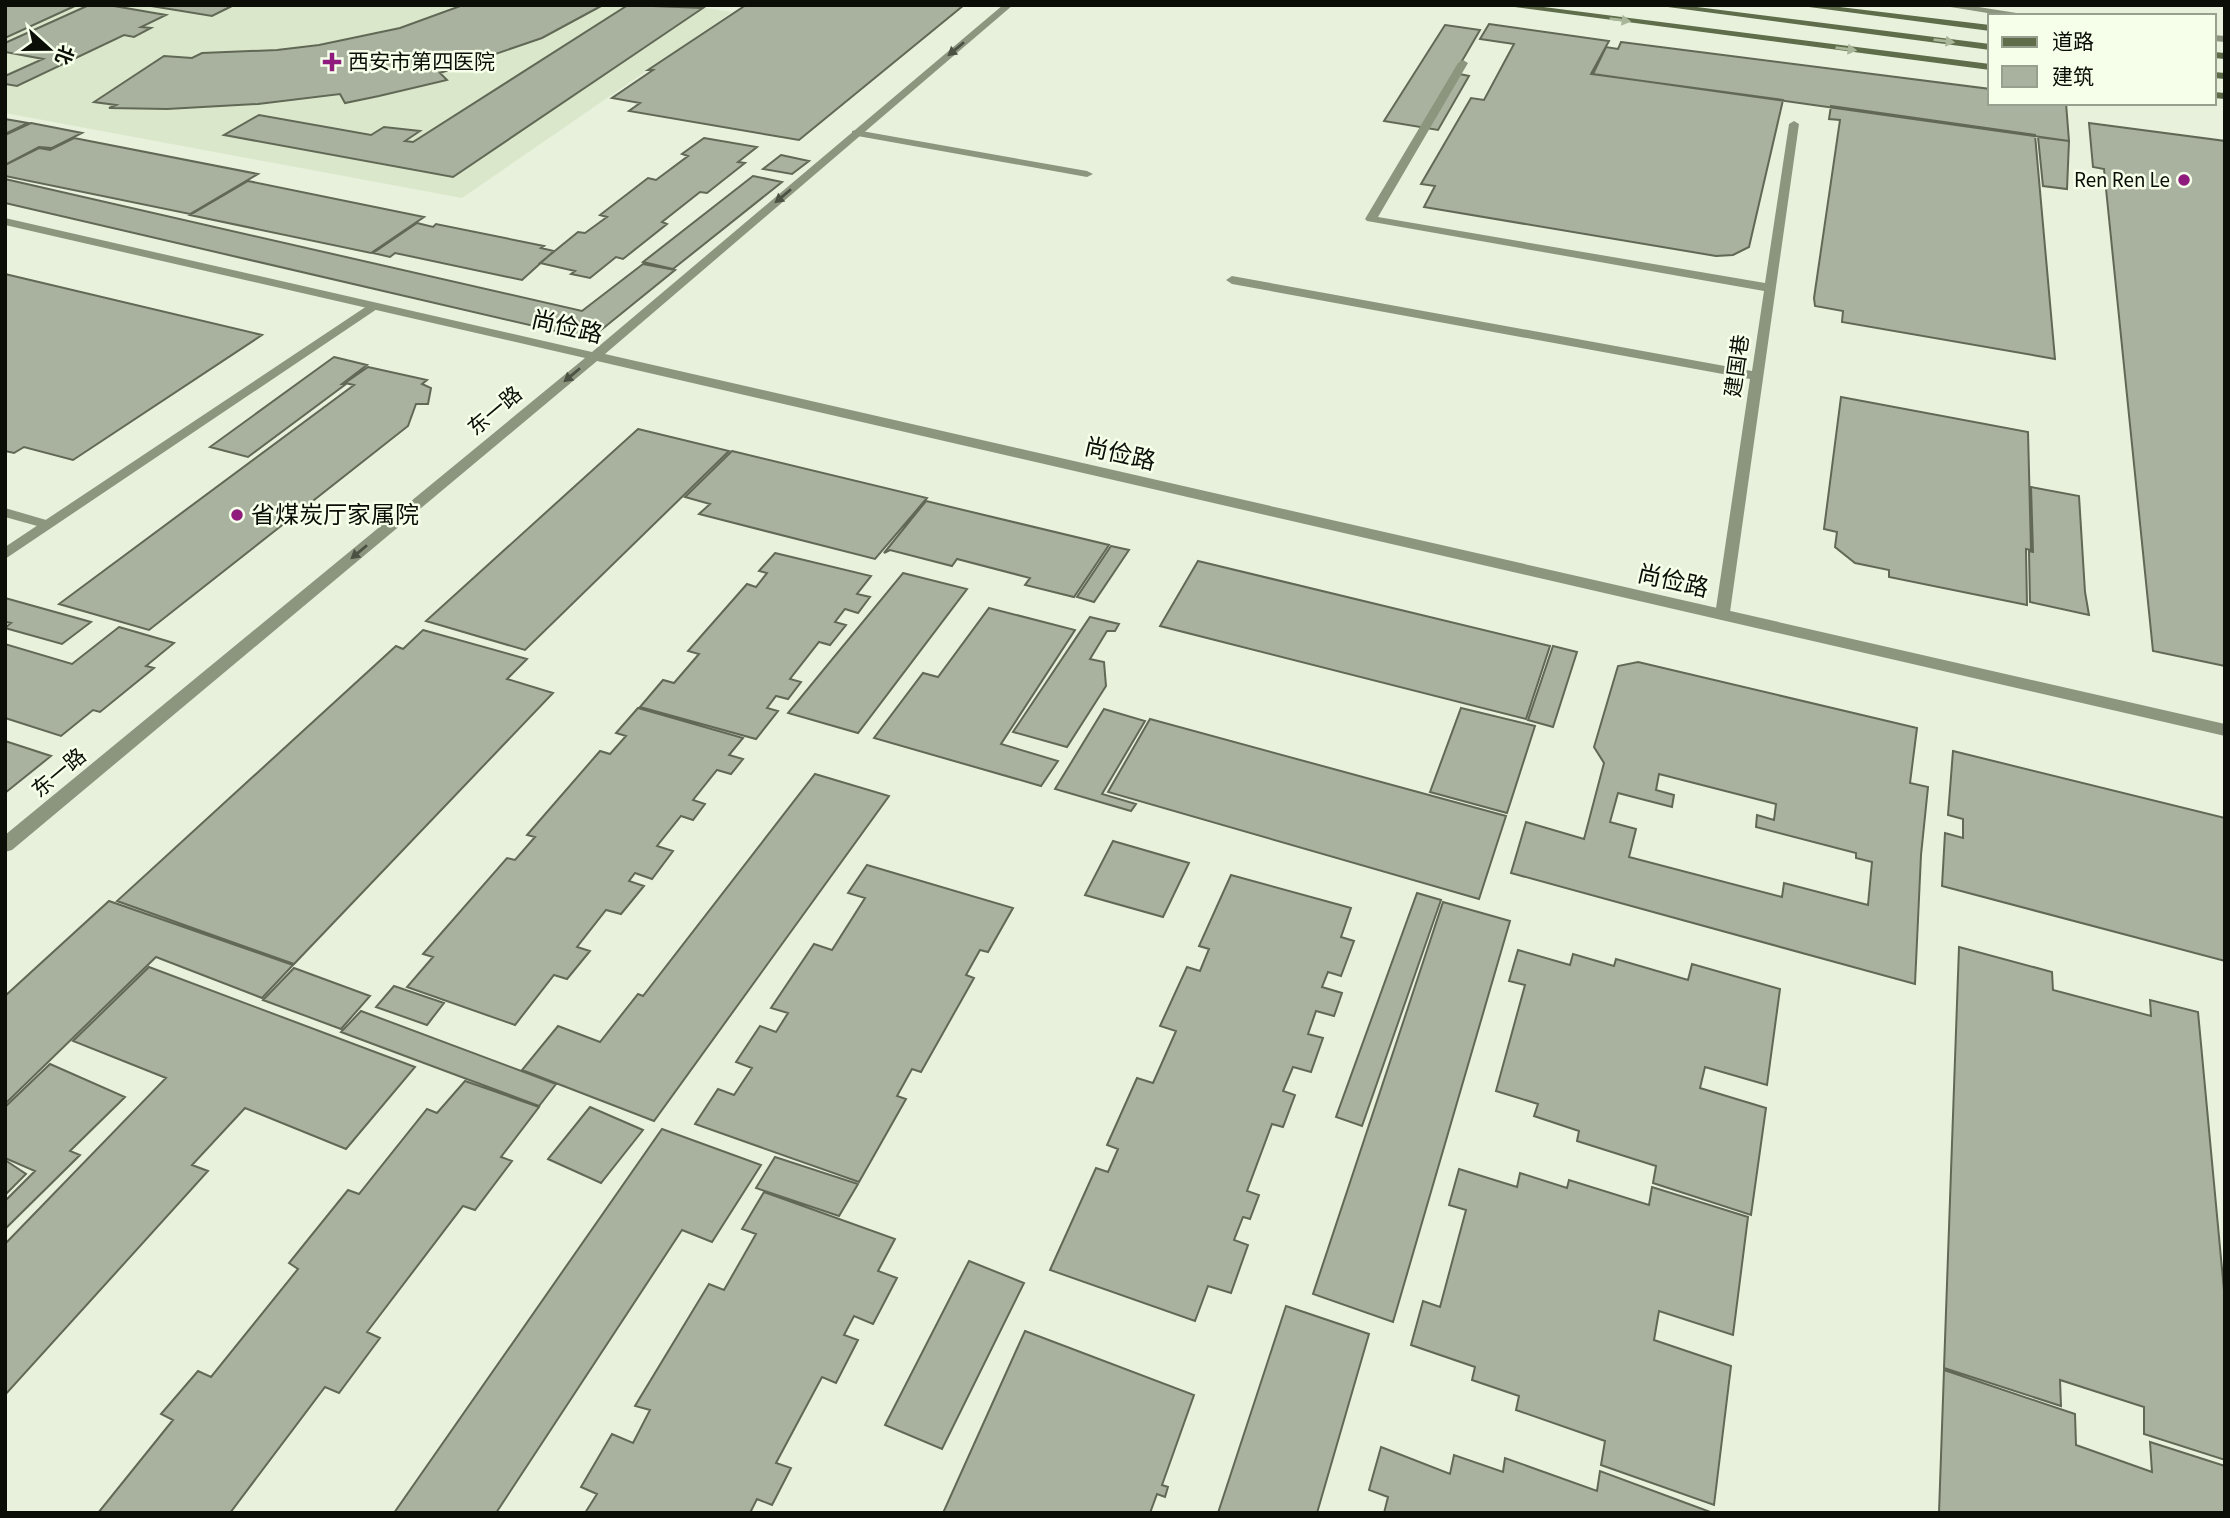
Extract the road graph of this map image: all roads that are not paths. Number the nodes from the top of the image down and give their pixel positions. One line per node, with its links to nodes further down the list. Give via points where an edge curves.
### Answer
1 (1009, 5): 12 (street, 东一路, one-way to 12)
2 (1504, 5): 10 (main road, one-way to 10)
3 (1657, 5): 8 (main road, one-way to 8)
4 (1798, 5): 7 (main road)
5 (1942, 5): 6 (street)
6 (2014, 14)
7 (1988, 28)
8 (1988, 47)
9 (1463, 62): 16 (street, via 1371,219)
10 (1988, 67)
11 (1794, 124): 16 (street, 建国巷)
12 (856, 133): 13 (street); 18 (street, 东一路, one-way to 18)
13 (1087, 174)
14 (5, 221): 17 (street, 尚俭路)
15 (1232, 280): 19 (street)
16 (1770, 288): 19 (street, 建国巷)
17 (373, 306): 18 (street, 尚俭路); 21 (street)
18 (594, 356): 23 (street, 尚俭路); 25 (street, 东一路, one-way to 25)
19 (1757, 376): 23 (street, 建国巷)
20 (5, 513): 21 (street)
21 (48, 525): 22 (street)
22 (5, 554)
23 (1723, 615): 24 (street, 尚俭路)
24 (2225, 730)
25 (5, 845)

